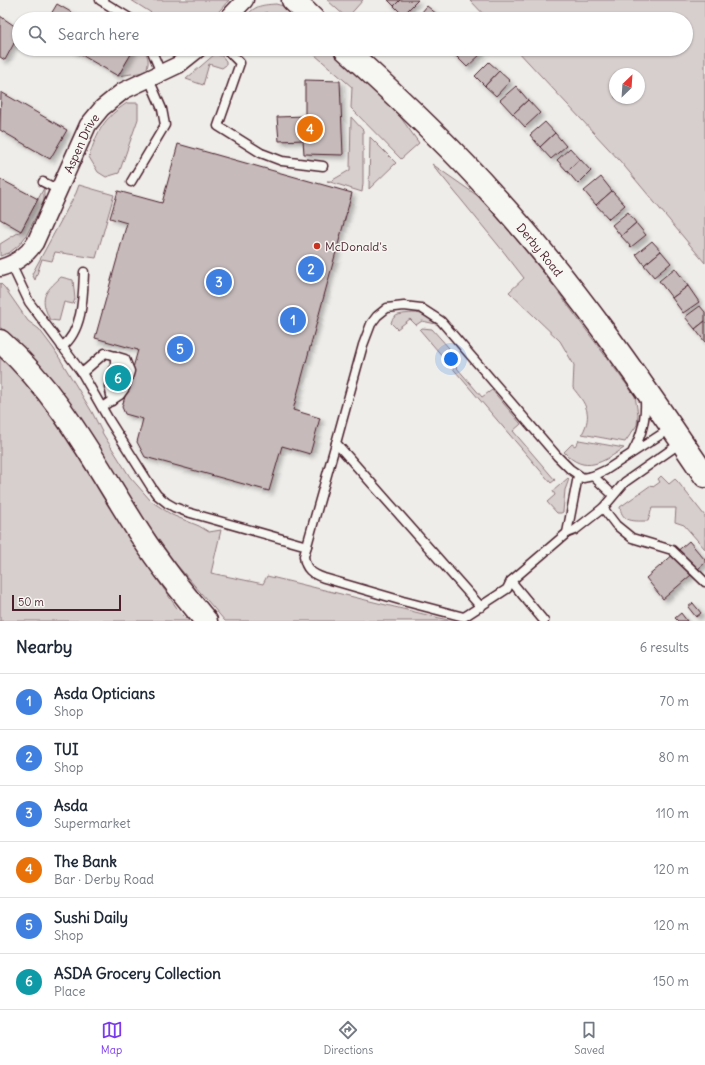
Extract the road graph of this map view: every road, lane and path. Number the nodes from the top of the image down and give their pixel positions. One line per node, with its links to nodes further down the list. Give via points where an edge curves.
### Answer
1 (100, 0): 4 (lane)
2 (245, 0): 5 (street)
3 (293, 0): 6 (main road)
4 (120, 12)
5 (234, 12)
6 (306, 12)
7 (153, 56): 11 (lane)
8 (189, 56): 11 (street, Aspen Drive, via 178,65)
9 (233, 56): 12 (lane, via 240,63 218,126 261,152 282,161)
10 (353, 56): 22 (main road, Derby Road, via 496,197 590,311)
11 (155, 76): 14 (lane, via 165,126); 15 (street, Aspen Drive, via 115,96 92,120)
12 (323, 166)
13 (43, 182): 15 (lane)
14 (131, 182)
15 (60, 190): 16 (street, Aspen Drive, via 35,243 24,256)
16 (6, 266): 19 (lane)
17 (84, 272): 19 (lane, via 83,299 76,329 70,341)
18 (0, 341): 38 (main road, via 47,390 64,413 141,535)
19 (62, 347): 21 (lane)
20 (115, 356): 21 (lane, via 105,353); 23 (lane, via 109,386); 23 (lane, via 125,359 130,371 125,388)
21 (82, 373): 24 (lane)
22 (644, 387): 25 (main road, Derby Road); 27 (lane, via 643,425)
23 (112, 400): 24 (lane)
24 (102, 407): 34 (lane, via 152,488 167,503 187,512)
25 (678, 434): 27 (lane); 30 (main road, Derby Road); 31 (lane)
26 (336, 443): 28 (lane, via 371,324 387,308 421,308 441,321 538,435); 34 (lane); 37 (lane)
27 (632, 453): 29 (lane)
28 (578, 476): 29 (lane); 33 (lane)
29 (594, 476): 31 (lane)
30 (705, 476)
31 (613, 495): 32 (lane)
32 (603, 508): 33 (lane, via 575,530); 36 (lane, via 616,525 632,538 672,550)
33 (567, 533): 35 (lane)
34 (307, 546): 37 (lane, via 304,556 309,571 315,575 464,617)
35 (511, 581): 37 (lane, via 507,589); 39 (lane)
36 (705, 582)
37 (482, 607)
38 (206, 621)
39 (544, 621)

